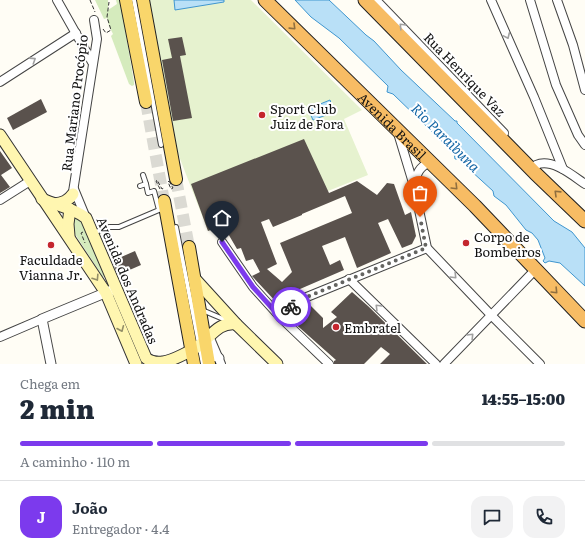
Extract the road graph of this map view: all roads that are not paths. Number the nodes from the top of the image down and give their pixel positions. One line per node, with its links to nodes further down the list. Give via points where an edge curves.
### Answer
1 (58, 0): 12 (street)
2 (126, 0): 18 (main road)
3 (134, 0): 21 (lane)
4 (143, 0): 27 (main road)
5 (265, 0): 19 (highway, Avenida Brasil, one-way to 19)
6 (365, 0): 24 (highway)
7 (376, 0): 24 (street, Rua Henrique Vaz, one-way to 7)
8 (492, 0): 25 (street, one-way to 25)
9 (530, 0): 22 (street, via 556,85)
10 (557, 0): 17 (street)
11 (94, 20): 13 (street, Rua Mariano Procópio)
12 (76, 33): 14 (street); 16 (street, one-way to 12)
13 (96, 39): 14 (street); 15 (street, Rua Mariano Procópio)
14 (82, 44): 15 (street)
15 (92, 62): 33 (street, Rua Mariano Procópio)
16 (0, 82)
17 (585, 90)
18 (146, 102)
19 (397, 129): 23 (highway, Avenida Brasil); 32 (street)
20 (0, 135): 28 (main road, Avenida dos Andradas)
21 (161, 144)
22 (585, 145)
23 (430, 162): 32 (street, via 422,166 417,173); 47 (highway, Avenida Brasil, one-way to 47)
24 (536, 169): 25 (street, via 540,163); 40 (highway, one-way to 24)
25 (563, 169): 30 (street)
26 (143, 175): 29 (lane)
27 (176, 179)
28 (30, 181): 34 (main road, Avenida dos Andradas); 35 (street)
29 (146, 184): 31 (lane); 42 (lane, via 148,193 154,191 159,210 119,227)
30 (585, 184)
31 (140, 186)
32 (414, 186): 46 (street)
33 (74, 192): 37 (main road, via 68,201); 38 (street, Rua Mariano Procópio); 39 (street, Rua Mariano Procópio)
34 (42, 199): 37 (main road, Avenida dos Andradas); 43 (main road, Avenida dos Andradas)
35 (0, 200)
36 (164, 201): 60 (main road)
37 (54, 204): 38 (main road, Avenida dos Andradas)
38 (70, 209): 39 (main road, Avenida dos Andradas); 43 (main road)
39 (86, 218): 42 (main road, Avenida dos Andradas)
40 (585, 221)
41 (176, 226): 52 (lane)
42 (89, 232): 50 (main road, Avenida dos Andradas)
43 (69, 236): 51 (main road, Avenida dos Andradas, one-way to 51)
44 (222, 242): 55 (street, via 253,287)
45 (189, 247): 48 (main road)
46 (426, 248): 49 (street); 54 (street, one-way to 54)
47 (535, 270): 54 (street); 57 (highway, Avenida Brasil, one-way to 57)
48 (195, 279): 53 (main road); 58 (main road)
49 (349, 279): 55 (street, via 297,301); 68 (street, one-way to 49)
50 (116, 288): 51 (street); 62 (main road, Avenida dos Andradas, via 146,358 150,362)
51 (106, 293): 56 (street); 64 (main road, Avenida dos Andradas, one-way to 64)
52 (190, 300): 53 (lane); 60 (lane)
53 (200, 310): 58 (lane); 60 (main road)
54 (491, 315): 69 (street, one-way to 54); 70 (street)
55 (281, 318): 67 (street)
56 (42, 319): 59 (street); 63 (street)
57 (585, 321)
58 (236, 324): 60 (main road, via 220,326); 66 (main road)
59 (0, 337)
60 (201, 343): 61 (main road); 62 (main road); 65 (main road)
61 (212, 362)
62 (162, 363)
63 (51, 364)
64 (136, 364)
65 (194, 364)
66 (277, 364)
67 (329, 364)
68 (436, 364)
69 (444, 364)
70 (540, 364)

